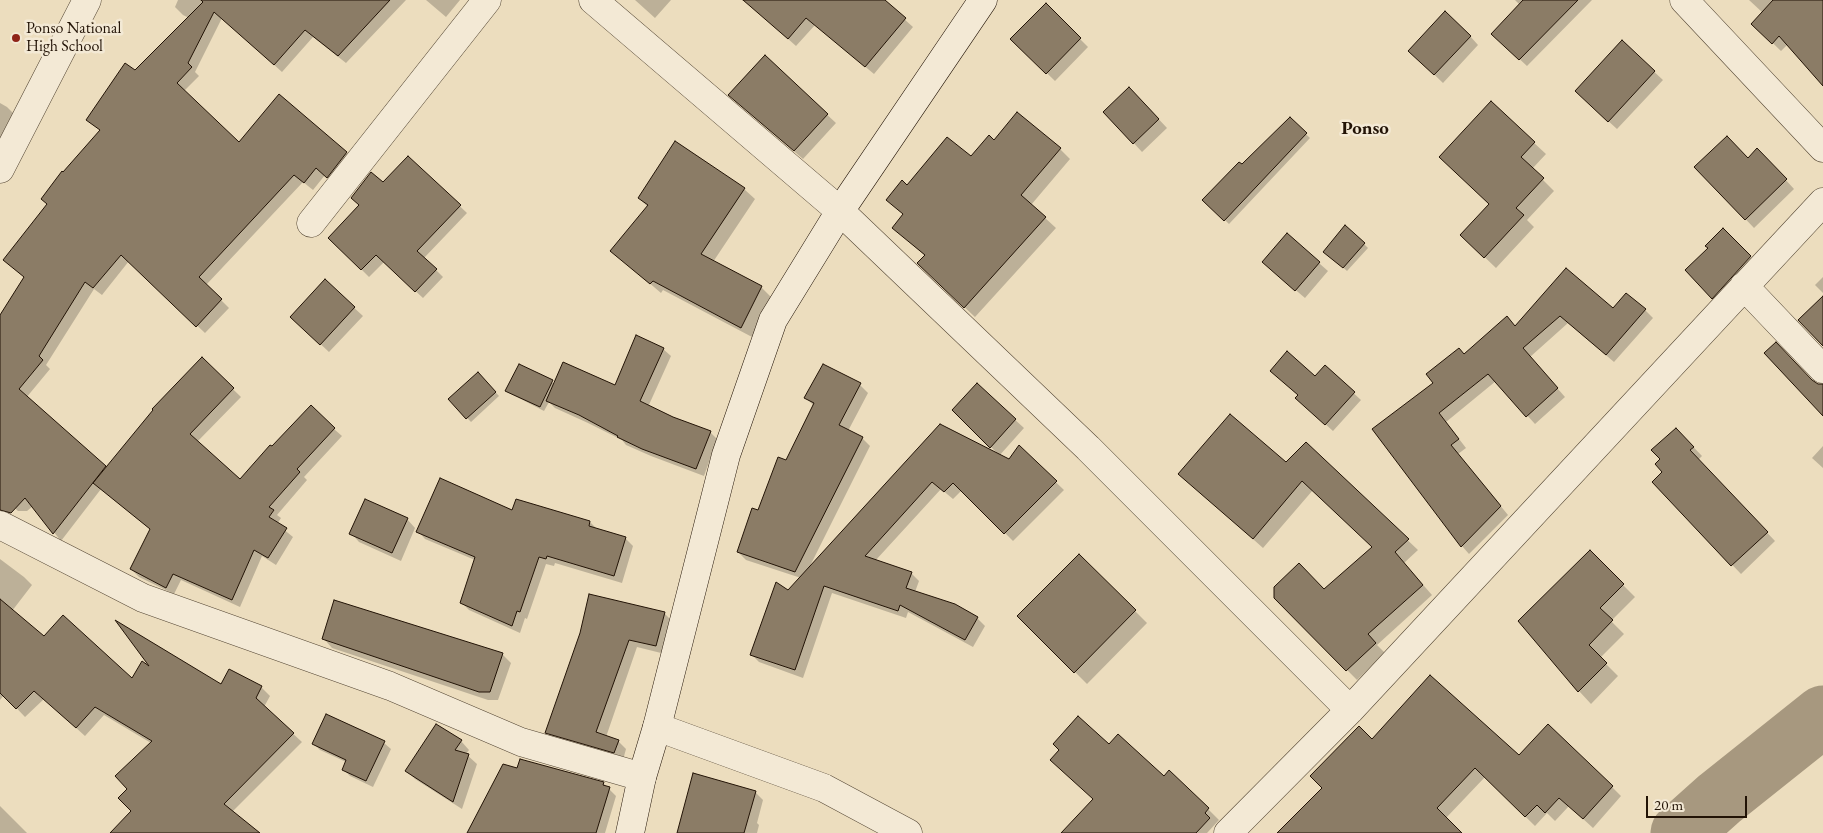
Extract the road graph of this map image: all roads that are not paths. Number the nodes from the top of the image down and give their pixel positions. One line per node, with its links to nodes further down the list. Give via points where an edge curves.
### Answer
1 (87, 0): 7 (street)
2 (487, 0): 10 (street)
3 (593, 0): 9 (street)
4 (983, 0): 9 (street)
5 (1684, 0): 6 (street)
6 (1823, 148)
7 (0, 169)
8 (1823, 202): 11 (street)
9 (840, 211): 14 (street, via 1088,448); 15 (street, via 773,320 726,455)
10 (311, 223)
11 (1744, 286): 12 (street); 14 (street)
12 (1823, 369)
13 (0, 525): 16 (street, via 143,598 390,686 521,742)
14 (1350, 710): 19 (street)
15 (657, 727): 16 (street); 18 (street, via 824,788)
16 (642, 777): 17 (street)
17 (630, 833)
18 (908, 833)
19 (1228, 833)

